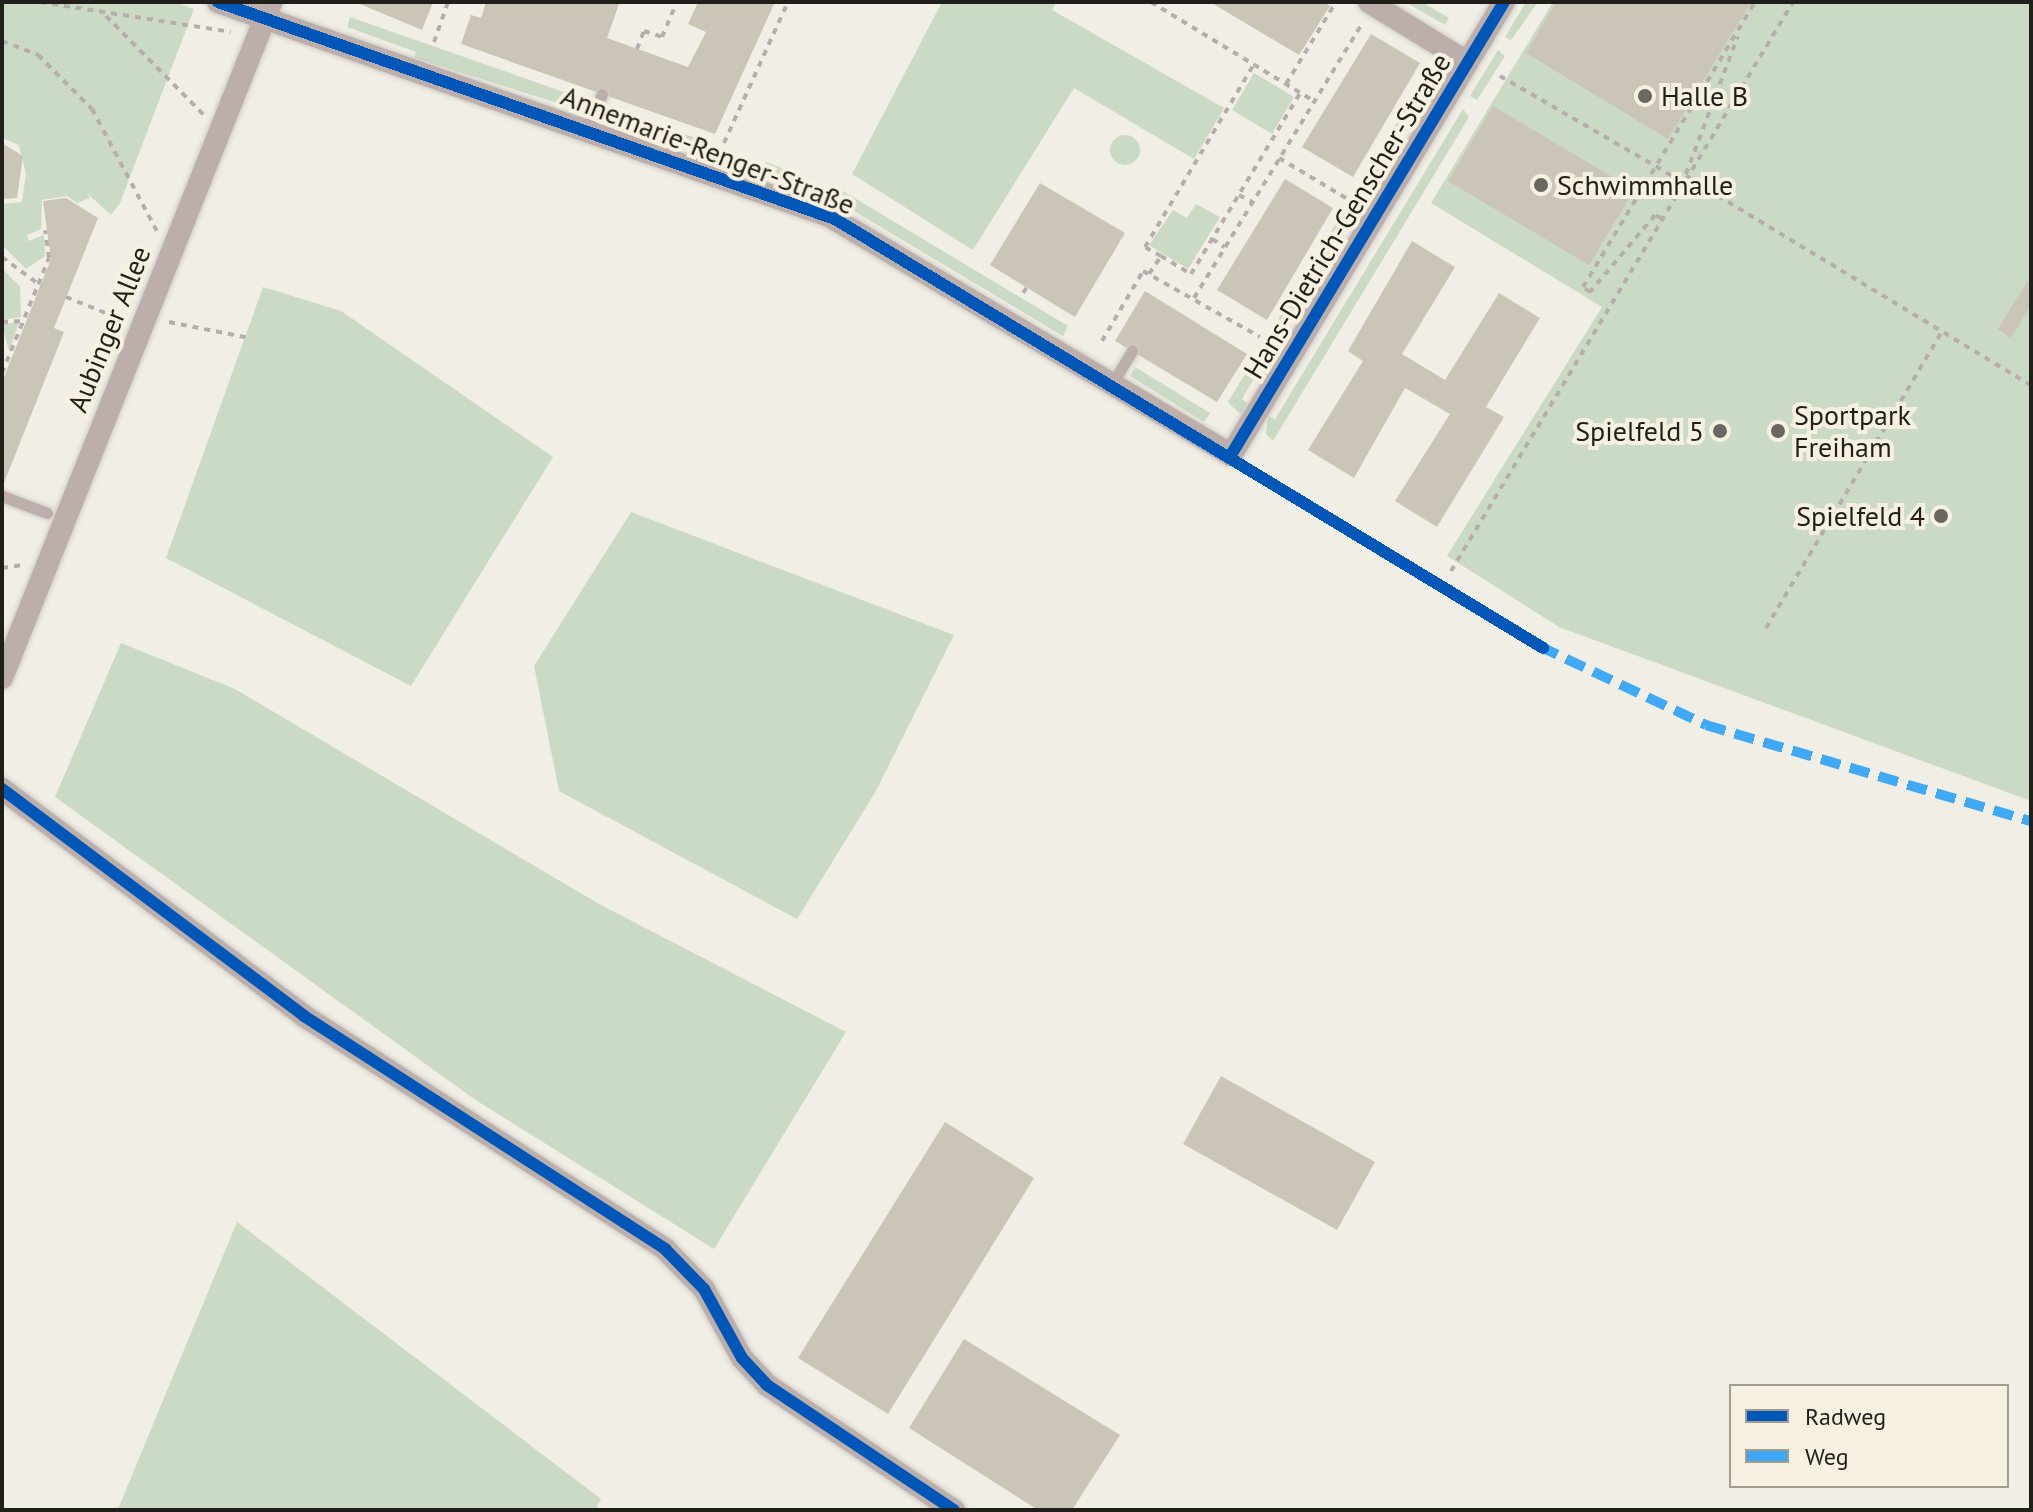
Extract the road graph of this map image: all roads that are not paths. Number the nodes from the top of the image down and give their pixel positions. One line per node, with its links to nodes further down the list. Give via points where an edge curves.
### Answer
1 (218, 2): 4 (street, Annemarie-Renger-Straße)
2 (1504, 2): 5 (street, Hans-Dietrich-Genscher-Straße)
3 (1371, 3): 5 (street)
4 (269, 8): 7 (street, Annemarie-Renger-Straße); 13 (street, Aubinger Allee)
5 (1467, 62): 10 (street, Hans-Dietrich-Genscher-Straße)
6 (602, 94): 7 (lane)
7 (587, 129): 9 (street, Annemarie-Renger-Straße, via 835,219)
8 (1132, 351): 9 (lane)
9 (1112, 384): 10 (street, Annemarie-Renger-Straße)
10 (1231, 455)
11 (2, 496): 12 (lane)
12 (47, 513)
13 (2, 678)
14 (2, 789): 15 (street, via 304,1016 665,1249 704,1289 742,1358 767,1385)
15 (954, 1510)

